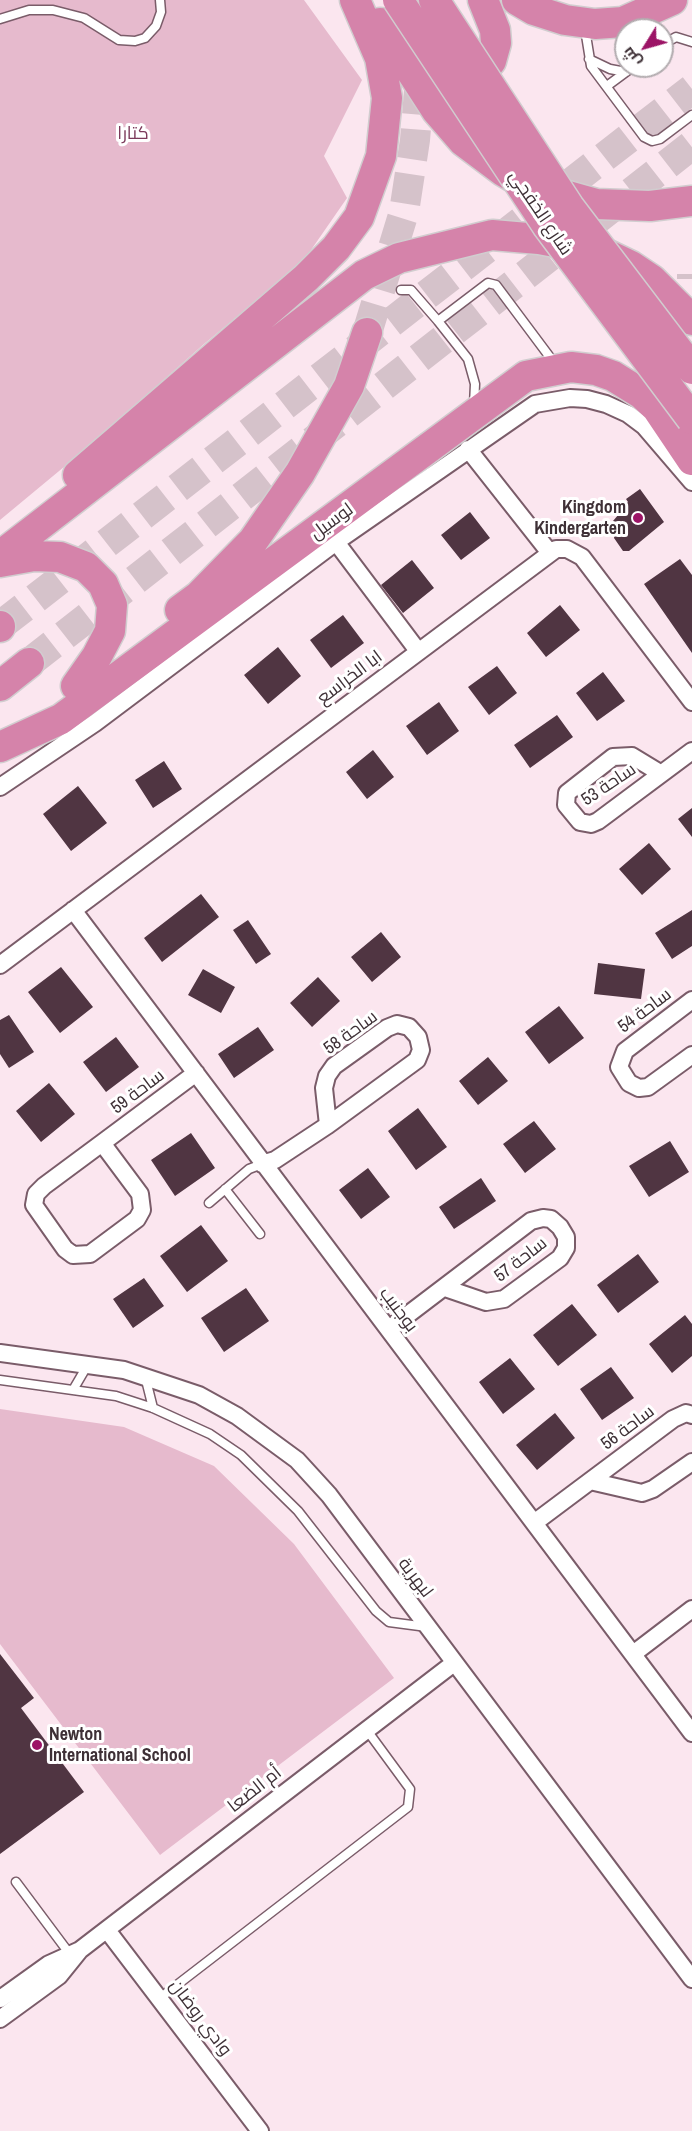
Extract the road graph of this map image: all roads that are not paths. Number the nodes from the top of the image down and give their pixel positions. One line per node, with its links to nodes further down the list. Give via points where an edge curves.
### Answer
1 (160, 0): 9 (lane, via 156,26 145,38 135,41 119,40 84,18 53,10 29,10)
2 (355, 0): 31 (highway, via 380,58 387,98 381,156 359,217 306,278)
3 (366, 0): 14 (highway)
4 (398, 0): 27 (highway, شارع الخفجي, bridge, via 547,225)
5 (434, 0): 25 (highway, شارع الخفجي, bridge, via 569,207)
6 (483, 0): 14 (highway, via 496,43 491,61 483,70 452,87 429,83)
7 (517, 0): 10 (highway, via 534,10)
8 (672, 0): 10 (highway, via 622,22)
9 (0, 19)
10 (584, 23): 13 (lane)
11 (674, 38): 12 (lane)
12 (692, 42)
13 (589, 59): 15 (lane); 17 (lane)
14 (409, 69): 19 (highway, via 463,141 525,184 596,204 650,206)
15 (614, 70)
16 (618, 78): 17 (lane)
17 (607, 86): 18 (lane, via 648,140 660,139)
18 (692, 116)
19 (692, 201)
20 (401, 290): 22 (lane, via 411,290)
21 (692, 320): 34 (highway, via 652,280 631,266 582,247 492,236 399,258 364,274)
22 (438, 321): 24 (lane, via 488,283 496,285); 26 (lane, via 468,359 475,384)
23 (368, 333): 39 (highway, via 349,386 300,473 253,541 199,596)
24 (558, 369): 26 (highway, via 526,376); 29 (highway, via 596,370 630,385 657,408)
25 (692, 369)
26 (473, 415): 41 (highway, via 61,720)
27 (692, 419)
28 (468, 448): 30 (street, لوسيل, via 535,404 587,399 606,404 644,426); 32 (street, لوسيل); 33 (street)
29 (692, 460)
30 (692, 482)
31 (0, 538)
32 (336, 542): 36 (street); 44 (street, لوسيل, via 95,723)
33 (550, 554): 36 (street, ابا الخراسع); 40 (street, via 556,549 567,549 582,557)
34 (0, 556)
35 (0, 562): 39 (highway, via 34,556 60,557 86,567 103,584 112,605 110,631)
36 (418, 651): 45 (street, ابا الخراسع)
37 (29, 663): 38 (highway)
38 (0, 686)
39 (76, 686): 41 (highway)
40 (692, 702)
41 (0, 746)
42 (692, 751): 43 (street, ساحة 53)
43 (660, 773): 43 (street, ساحة 53, via 632,756 613,758 567,793 566,805 580,822 591,824)
44 (0, 787)
45 (73, 910): 46 (street, ابا الخراسع); 49 (street, بوجنيب)
46 (0, 965)
47 (692, 1000): 48 (street, ساحة 54, via 625,1051 619,1067 629,1083 648,1088)
48 (692, 1055)
49 (196, 1073): 51 (street, ساحة 59); 52 (street, بوجنيب)
50 (328, 1125): 50 (street, ساحة 58, via 324,1088 334,1066 387,1028 397,1024 409,1027 418,1036 422,1050 417,1060); 52 (street, ساحة 58, via 275,1160)
51 (102, 1143): 51 (street, ساحة 59, via 140,1194 142,1210 137,1220 90,1254 73,1255 33,1201 44,1186)
52 (262, 1164): 53 (lane, via 249,1169); 57 (street, بوجنيب)
53 (225, 1189): 54 (lane); 55 (lane)
54 (209, 1203)
55 (260, 1234)
56 (444, 1288): 56 (street, ساحة 57, via 486,1302 504,1299 560,1258 566,1248 566,1237 551,1219 531,1221); 57 (street, ساحة 57)
57 (389, 1329): 67 (street, بوجنيب)
58 (0, 1353): 59 (street, لبهرية)
59 (87, 1366): 60 (street, لبهرية); 62 (lane)
60 (145, 1376): 63 (lane); 69 (street, لبهرية, via 199,1395 237,1416 297,1460 329,1495)
61 (0, 1380): 62 (lane)
62 (73, 1390): 63 (lane, via 116,1396)
63 (153, 1408): 69 (lane, via 210,1434 266,1477 389,1622)
64 (692, 1414): 66 (street, ساحة 56, via 673,1419)
65 (692, 1462): 66 (street, via 642,1493)
66 (590, 1481): 67 (street, ساحة 56)
67 (534, 1523): 70 (street, بوجنيب)
68 (692, 1609): 70 (street)
69 (428, 1627): 71 (street, لبهرية)
70 (633, 1653): 73 (street, بوجنيب)
71 (454, 1662): 72 (street, أم الضعا); 77 (street, لبهرية)
72 (366, 1729): 75 (street, أم الضعا); 79 (lane, via 410,1789 408,1807)
73 (692, 1733)
74 (16, 1882): 76 (lane)
75 (107, 1930): 76 (street, أم الضعا); 79 (street, وادي روضان)
76 (75, 1952): 80 (street, أم الضعا, via 49,1964); 81 (street, أم الضعا, via 59,1976)
77 (686, 1958): 78 (street, لبهرية)
78 (691, 1977)
79 (160, 1998): 82 (street, وادي روضان)
80 (0, 1999)
81 (0, 2019)
82 (260, 2131)

